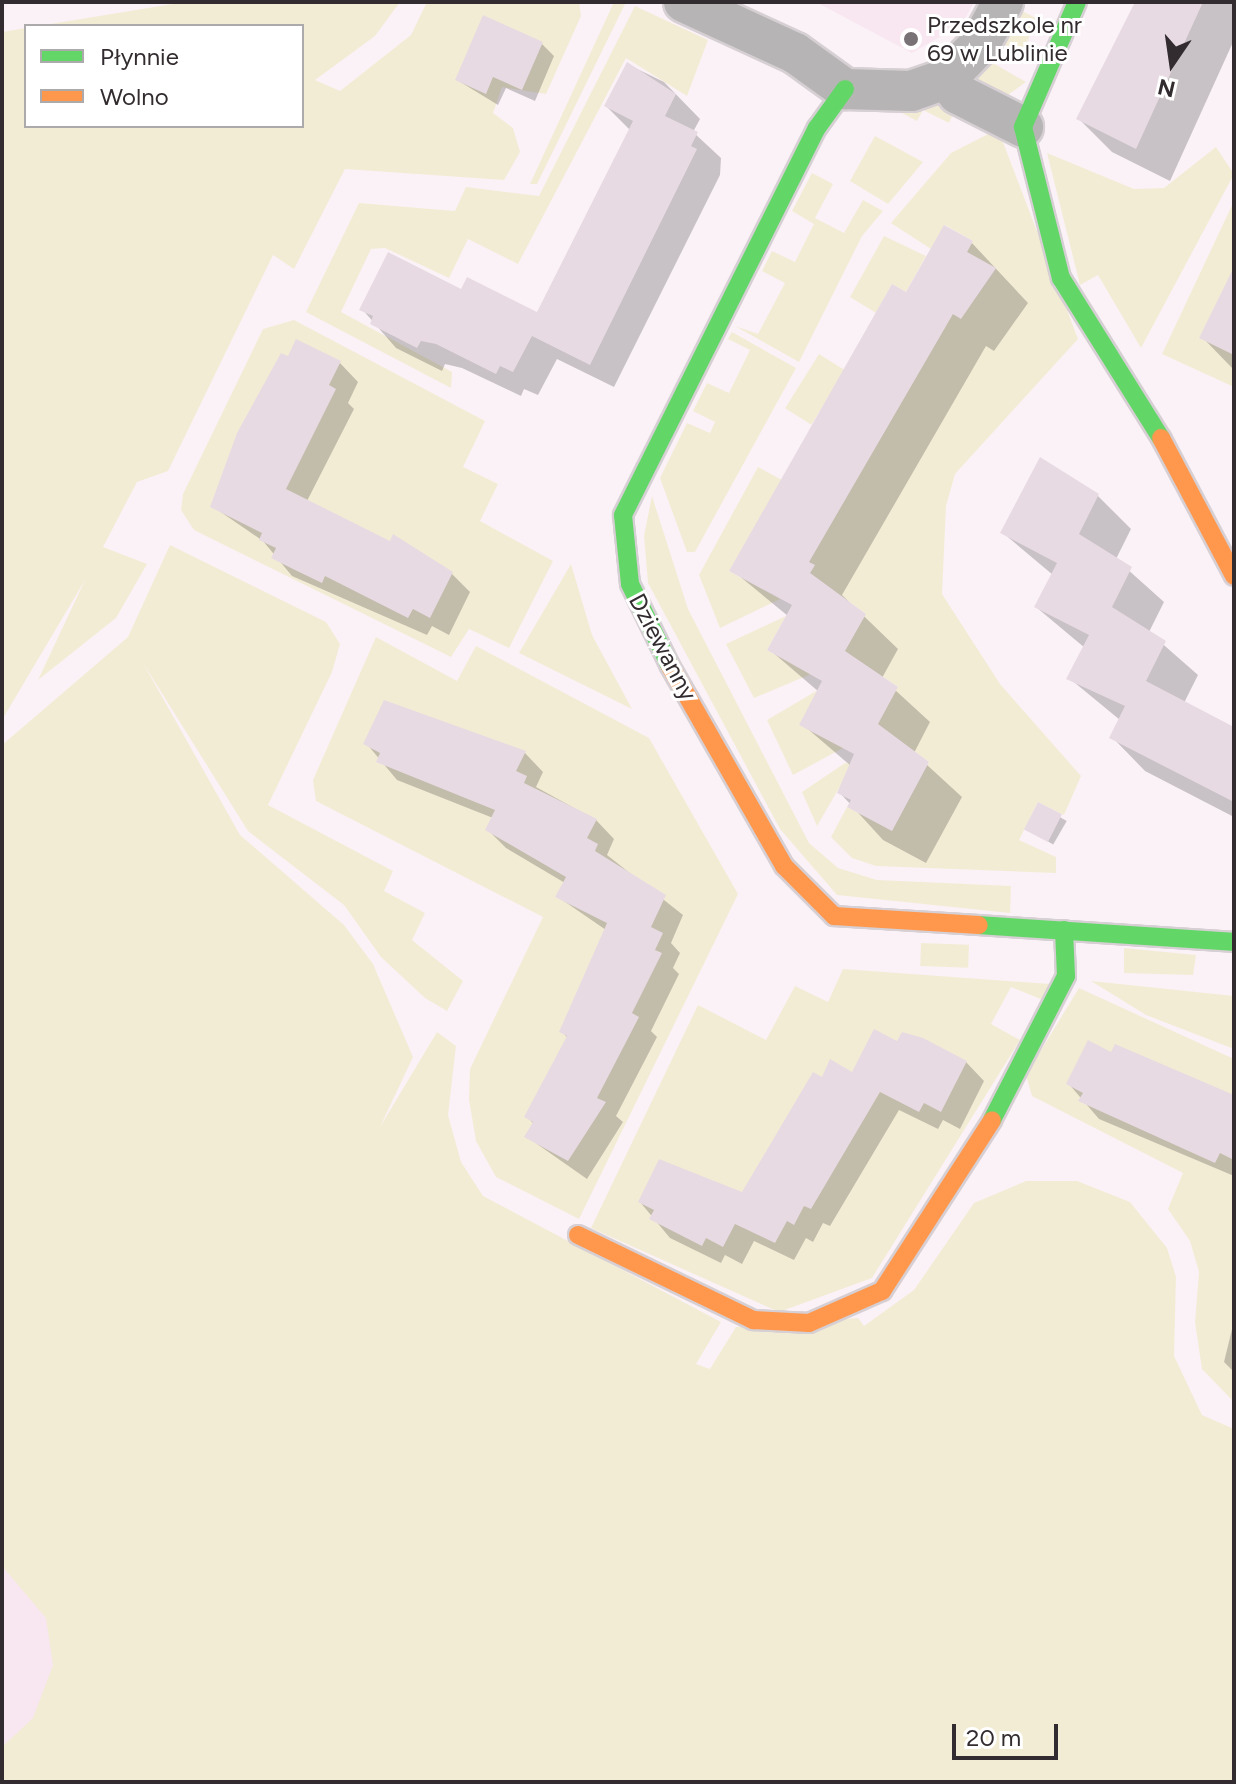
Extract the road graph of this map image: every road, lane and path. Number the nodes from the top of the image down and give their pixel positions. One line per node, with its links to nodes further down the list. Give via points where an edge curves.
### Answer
1 (684, 2): 5 (street, via 795,53)
2 (1003, 2): 4 (street, via 980,44)
3 (1077, 2): 6 (street)
4 (946, 79): 5 (street, via 911,91); 6 (street, via 958,94)
5 (845, 89): 8 (street, Dziewanny, via 817,128 623,515 630,584 754,817 808,898 834,916 874,924)
6 (1023, 127): 7 (street, via 1061,278 1123,368)
7 (1234, 576)
8 (1064, 930): 9 (street, Dziewanny); 10 (street, via 1066,976 1052,1010 958,1181 882,1291 809,1323 753,1320)
9 (1234, 942)
10 (578, 1235)

